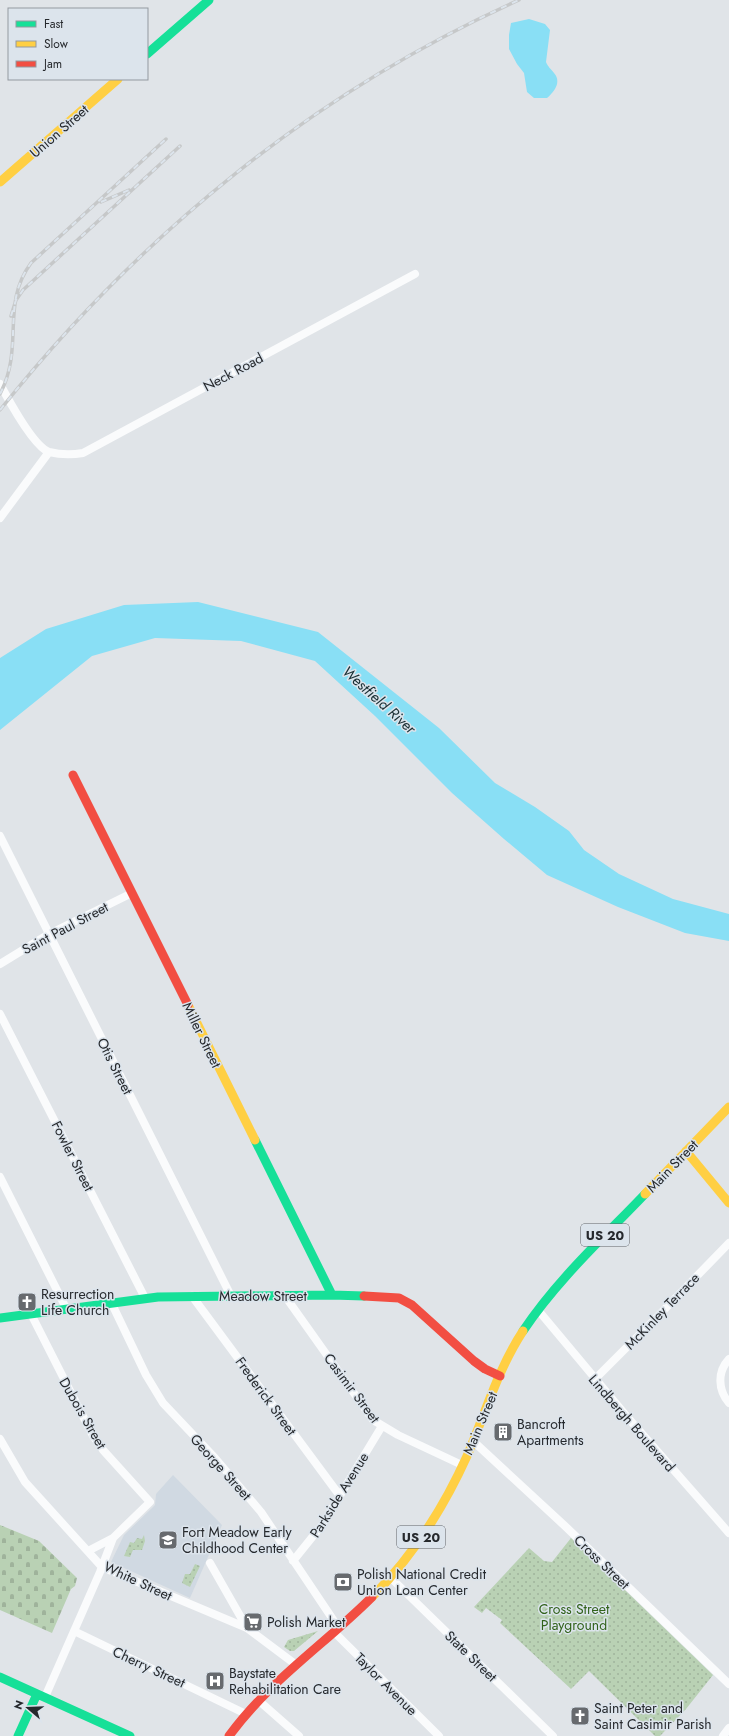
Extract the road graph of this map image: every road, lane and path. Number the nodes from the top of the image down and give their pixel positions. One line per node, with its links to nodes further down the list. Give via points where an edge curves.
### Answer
1 (209, 0): 2 (street)
2 (148, 53)
3 (117, 80): 4 (street, Union Street)
4 (0, 182)
5 (414, 274): 7 (street, Neck Road, via 83,453 66,455)
6 (0, 384): 7 (street, via 34,440)
7 (49, 452): 8 (street)
8 (0, 518)
9 (73, 775): 11 (street, Miller Street)
10 (0, 836): 12 (street, Otis Street)
11 (132, 893): 12 (street, Saint Paul Street); 20 (street, Miller Street)
12 (49, 934): 13 (street, Saint Paul Street); 22 (street, Otis Street)
13 (0, 964)
14 (0, 1014): 24 (street, Fowler Street)
15 (729, 1107): 16 (street, Main Street / US 20)
16 (686, 1151): 18 (street); 27 (street, Main Street / US 20, via 564,1277)
17 (0, 1177): 26 (street)
18 (729, 1203)
19 (729, 1242): 32 (street, McKinley Terrace)
20 (332, 1295): 23 (street, Meadow Street); 31 (street, Meadow Street, via 399,1298 408,1301 468,1357)
21 (192, 1296): 22 (street, Meadow Street); 24 (street, Meadow Street); 38 (street, Frederick Street)
22 (230, 1296): 23 (street, Meadow Street)
23 (285, 1296): 34 (street, Casimir Street, via 373,1420)
24 (145, 1298): 25 (street, Meadow Street)
25 (111, 1302): 26 (street, Meadow Street); 42 (street, George Street, via 163,1404 256,1505)
26 (66, 1308): 28 (street, Meadow Street)
27 (538, 1310): 31 (street, Main Street / US 20, via 515,1344); 32 (street, Lindbergh Boulevard)
28 (30, 1314): 29 (street, Meadow Street); 40 (street, Dubois Street, via 93,1436 150,1502)
29 (0, 1318)
30 (729, 1358): 33 (street, via 720,1380 721,1390)
31 (500, 1376): 36 (street, Main Street / US 20)
32 (595, 1379): 39 (street, Lindbergh Boulevard)
33 (729, 1403)
34 (382, 1426): 37 (street, Casimir Street); 38 (street, Parkside Avenue)
35 (0, 1439): 41 (street, White Street, via 25,1482)
36 (473, 1441): 37 (street, Main Street / US 20); 51 (street, Cross Street)
37 (462, 1465): 45 (street, Main Street / US 20, via 432,1520)
38 (340, 1496): 42 (street, Parkside Avenue)
39 (729, 1533)
40 (113, 1538): 41 (street); 44 (street)
41 (88, 1551): 44 (street, White Street)
42 (294, 1561): 47 (street, George Street)
43 (210, 1563): 46 (street)
44 (102, 1567): 46 (street, White Street); 48 (street)
45 (390, 1577): 47 (street, Main Street / US 20); 61 (street, State Street)
46 (247, 1628): 49 (street, White Street)
47 (336, 1629): 49 (street, Main Street / US 20); 60 (street, Taylor Avenue)
48 (74, 1631): 52 (street); 54 (street, Cherry Street)
49 (295, 1664): 53 (street, Main Street / US 20)
50 (0, 1677): 52 (street)
51 (729, 1684)
52 (41, 1696): 56 (street); 57 (street)
53 (258, 1700): 54 (street, Main Street / US 20); 59 (street)
54 (246, 1714): 58 (street, Main Street / US 20)
55 (729, 1728): 62 (street)
56 (18, 1736)
57 (130, 1736)
58 (229, 1736)
59 (299, 1736)
60 (439, 1736)
61 (553, 1736)
62 (723, 1736)

